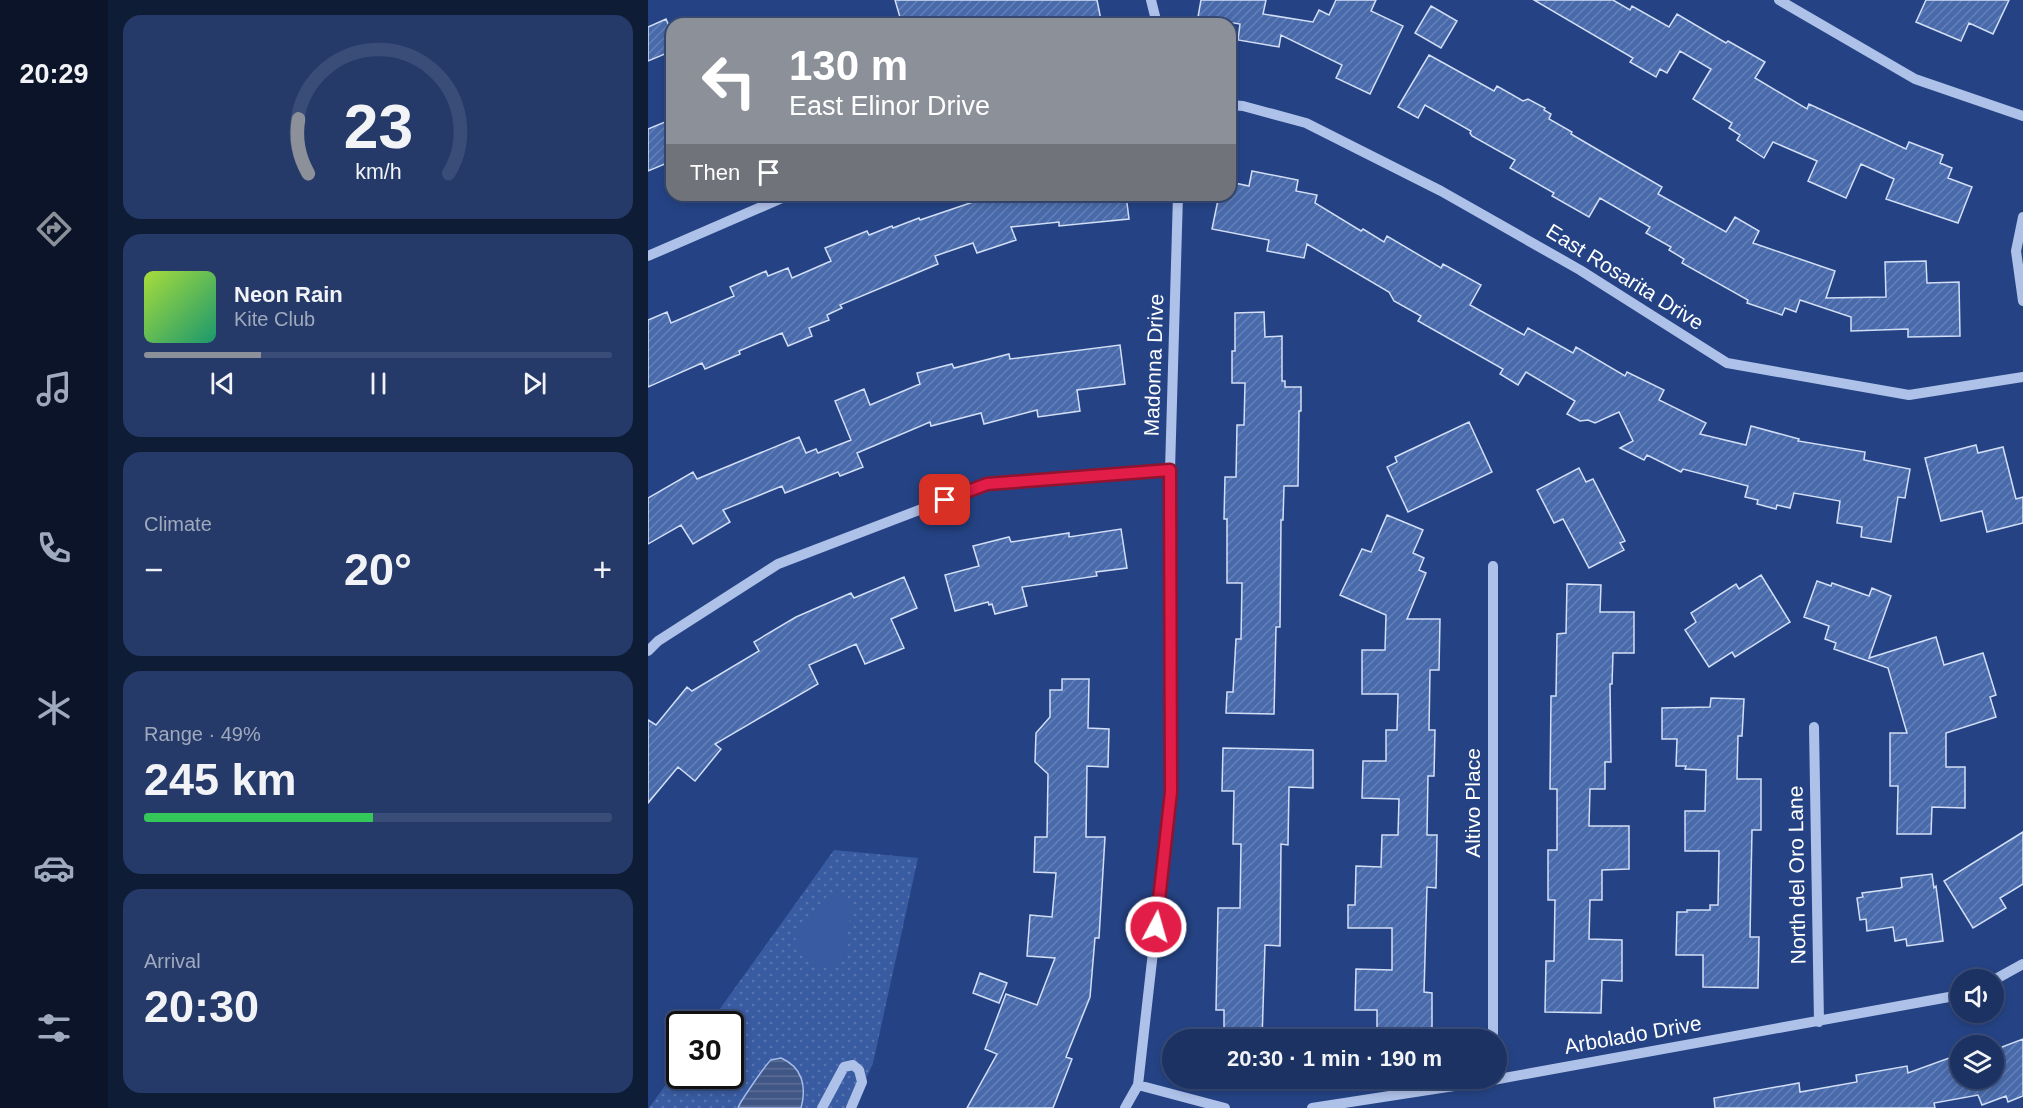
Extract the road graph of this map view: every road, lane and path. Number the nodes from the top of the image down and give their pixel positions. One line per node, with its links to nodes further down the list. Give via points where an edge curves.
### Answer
1 (1151, 0): 3 (street)
2 (1779, 0): 5 (street, via 1915,79)
3 (1156, 18)
4 (1236, 105): 11 (street, East Rosarita Drive, via 1306,123 1441,191 1580,270 1727,363 1910,395)
5 (2023, 116)
6 (775, 201): 9 (street)
7 (1178, 201): 12 (street, Madonna Drive)
8 (2023, 217): 10 (street, via 2016,251)
9 (648, 256)
10 (2023, 301)
11 (2023, 377)
12 (1170, 470): 14 (street, via 987,484 778,564); 22 (street, Madonna Drive, via 1171,792)
13 (1492, 566): 20 (street, Altivo Place)
14 (648, 651)
15 (1814, 727): 19 (street, North del Oro Lane)
16 (2023, 964): 17 (street)
17 (2004, 974)
18 (1950, 997): 19 (street, Arbolado Drive)
19 (1819, 1022): 21 (street, Arbolado Drive)
20 (1492, 1029)
21 (1507, 1076)
22 (1138, 1084): 26 (street, Madonna Drive); 27 (street)
23 (1430, 1089): 28 (street, Arbolado Drive)
24 (822, 1108): 25 (street, via 844,1067 853,1065 862,1082)
25 (851, 1108)
26 (1125, 1108)
27 (1225, 1108)
28 (1312, 1108)

